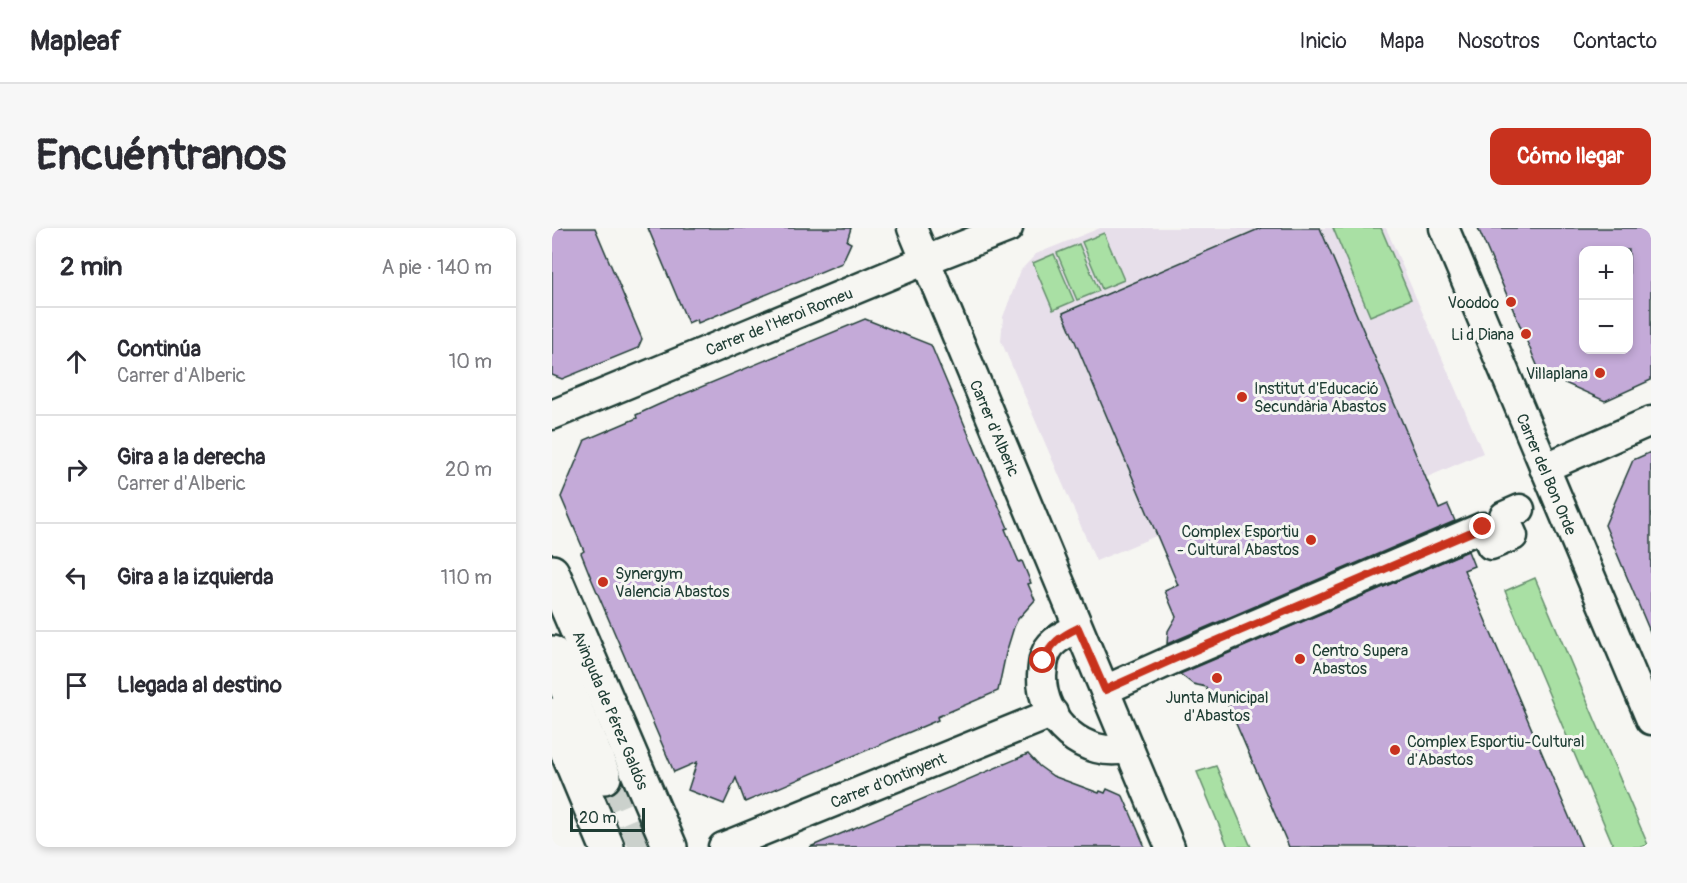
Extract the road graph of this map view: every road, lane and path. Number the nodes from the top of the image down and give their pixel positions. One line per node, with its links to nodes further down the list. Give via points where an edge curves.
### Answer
1 (912, 228): 4 (street, Carrer d'Alberic)
2 (1008, 228): 4 (street, Carrer de l'Heroi Romeu)
3 (1444, 228): 7 (street, Carrer del Bon Orde)
4 (926, 260): 5 (street, Carrer de l'Heroi Romeu); 11 (street, Carrer d'Alberic)
5 (552, 415)
6 (1651, 421): 7 (street)
7 (1544, 468): 16 (street, Carrer del Bon Orde)
8 (1512, 513): 13 (street, via 1513,536 1491,545 1483,527)
9 (552, 572): 19 (main road, Avinguda de Pérez Galdós)
10 (552, 626): 12 (main road, Avinguda de Pérez Galdós, via 610,776)
11 (1078, 628): 13 (street, Carrer d'Alberic); 14 (street, via 1050,645 1043,661 1042,686)
12 (552, 653)
13 (1105, 690): 17 (street, Carrer d'Alberic)
14 (1053, 713): 17 (street, via 1062,729 1082,743 1097,749); 20 (street, Carrer d'Ontinyent)
15 (552, 715): 18 (main road)
16 (1651, 718)
17 (1129, 748): 21 (street, Carrer d'Alberic)
18 (607, 847)
19 (670, 847)
20 (723, 847)
21 (1170, 847)

